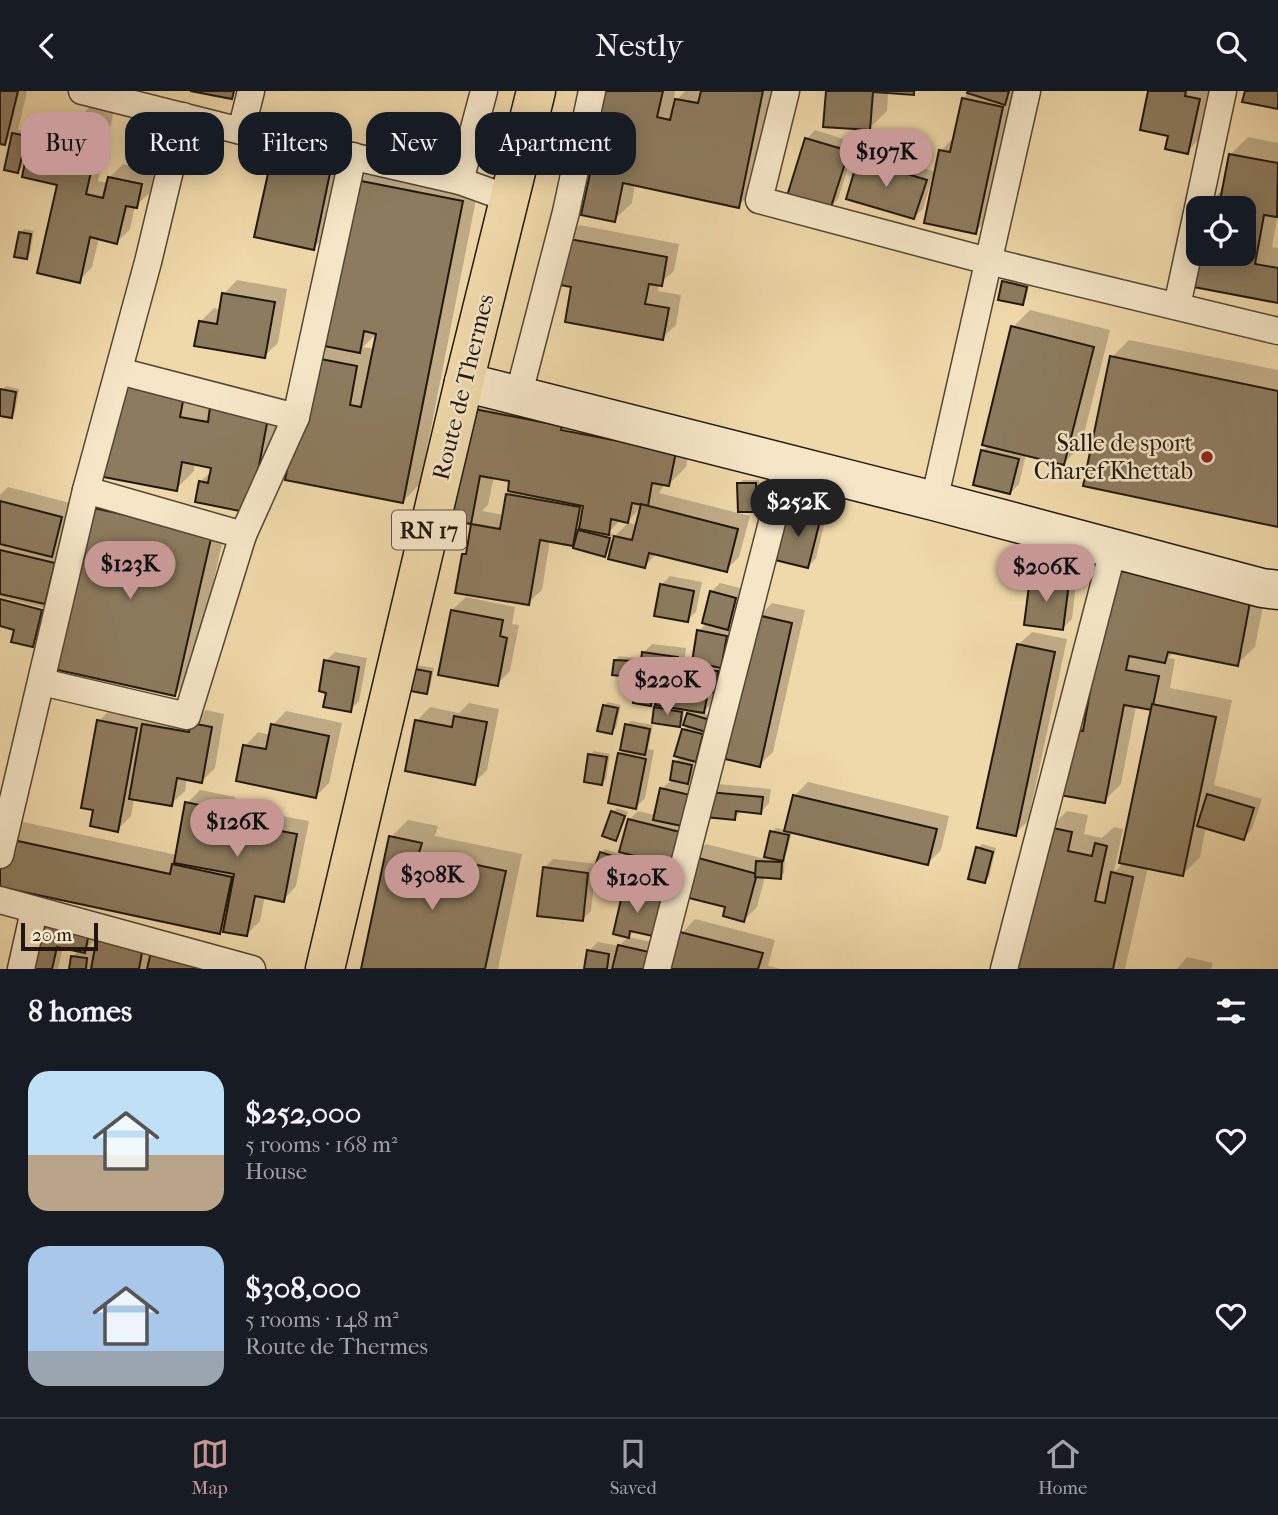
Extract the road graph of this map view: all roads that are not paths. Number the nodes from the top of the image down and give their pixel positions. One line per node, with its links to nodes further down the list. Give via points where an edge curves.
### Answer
1 (82, 91): 9 (street)
2 (251, 91): 10 (street)
3 (484, 91): 13 (street)
4 (536, 91): 14 (main road, Route de Thermes / RN 17)
5 (592, 91): 20 (street)
6 (786, 91): 15 (street, via 759,200)
7 (1027, 91): 15 (street)
8 (1223, 91): 16 (street)
9 (167, 112)
10 (246, 112)
11 (353, 156): 13 (street); 21 (street)
12 (168, 175): 18 (street)
13 (460, 181): 14 (street)
14 (510, 199): 19 (main road, Route de Thermes / RN 17)
15 (988, 261): 16 (street); 24 (street)
16 (1177, 306): 17 (street)
17 (1278, 331)
18 (119, 371): 21 (street); 23 (street)
19 (464, 381): 20 (main road); 34 (main road, Route de Thermes / RN 17)
20 (518, 397): 22 (main road)
21 (296, 417): 25 (street)
22 (787, 464): 24 (main road); 35 (street)
23 (86, 490): 25 (street); 28 (street)
24 (934, 501): 26 (main road)
25 (243, 535): 28 (street, via 187,716)
26 (1113, 550): 27 (main road); 36 (street)
27 (1278, 590)
28 (43, 682): 29 (street)
29 (0, 856)
30 (0, 900): 31 (street)
31 (34, 911): 32 (street); 33 (street)
32 (21, 969)
33 (252, 969)
34 (325, 969)
35 (657, 969)
36 (1004, 969)

